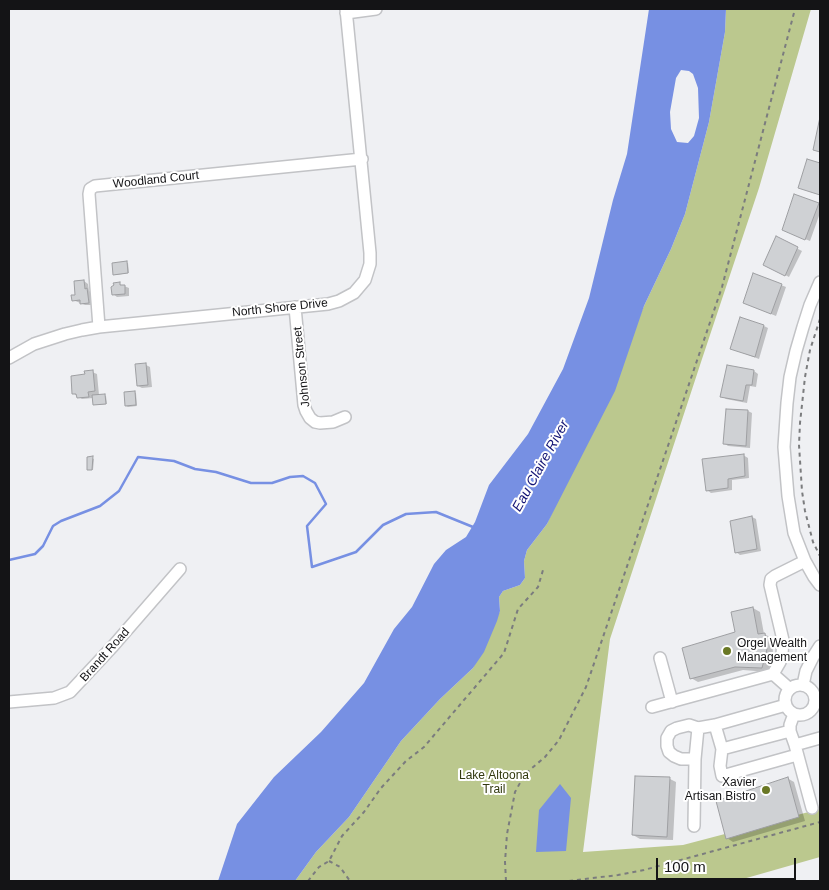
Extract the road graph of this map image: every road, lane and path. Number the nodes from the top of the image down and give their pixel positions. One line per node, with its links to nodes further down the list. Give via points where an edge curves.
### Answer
1 (376, 9): 3 (street)
2 (795, 9): 40 (path, via 722,287 586,687 559,740 525,774 515,792 507,834)
3 (346, 11): 4 (street, North Shore Drive)
4 (362, 160): 6 (street, North Shore Drive, via 370,254 365,280 347,298); 8 (street, Woodland Court, via 90,189)
5 (820, 282): 12 (street, via 796,351 785,425 788,496 794,533)
6 (295, 308): 8 (street, North Shore Drive); 10 (street, Johnson Street, via 306,411 310,418 320,423)
7 (820, 320): 11 (path, via 805,377 799,445 805,511)
8 (99, 327): 9 (street, North Shore Drive, via 50,338)
9 (9, 358)
10 (345, 417)
11 (820, 556)
12 (805, 562): 15 (street); 18 (street, via 771,579 783,640 780,662)
13 (180, 569): 21 (street, Brandt Road, via 70,692 54,698)
14 (543, 570): 37 (path, via 538,587 518,609 504,653 424,747 381,788 342,836)
15 (820, 585)
16 (820, 646): 19 (street, via 806,671)
17 (660, 658): 22 (street)
18 (773, 674): 20 (street); 22 (street)
19 (803, 685): 20 (street); 23 (street, via 812,692)
20 (790, 689): 24 (street)
21 (9, 702)
22 (672, 702): 25 (street)
23 (817, 704): 26 (street, via 806,713)
24 (786, 705): 26 (street); 27 (street)
25 (652, 707)
26 (794, 714): 29 (street)
27 (715, 725): 28 (street); 31 (street)
28 (698, 728): 33 (street); 33 (street, via 689,725 676,728 667,738 669,752 674,756)
29 (790, 731): 31 (street); 32 (street)
30 (820, 738): 32 (street)
31 (722, 749): 32 (street, via 722,776)
32 (796, 750): 34 (street)
33 (695, 759): 36 (street)
34 (812, 808)
35 (820, 822): 41 (path, via 644,870)
36 (694, 826)
37 (329, 861): 38 (path, via 318,868); 39 (path, via 340,867)
38 (308, 881)
39 (350, 881)
40 (506, 881)
41 (569, 881)

